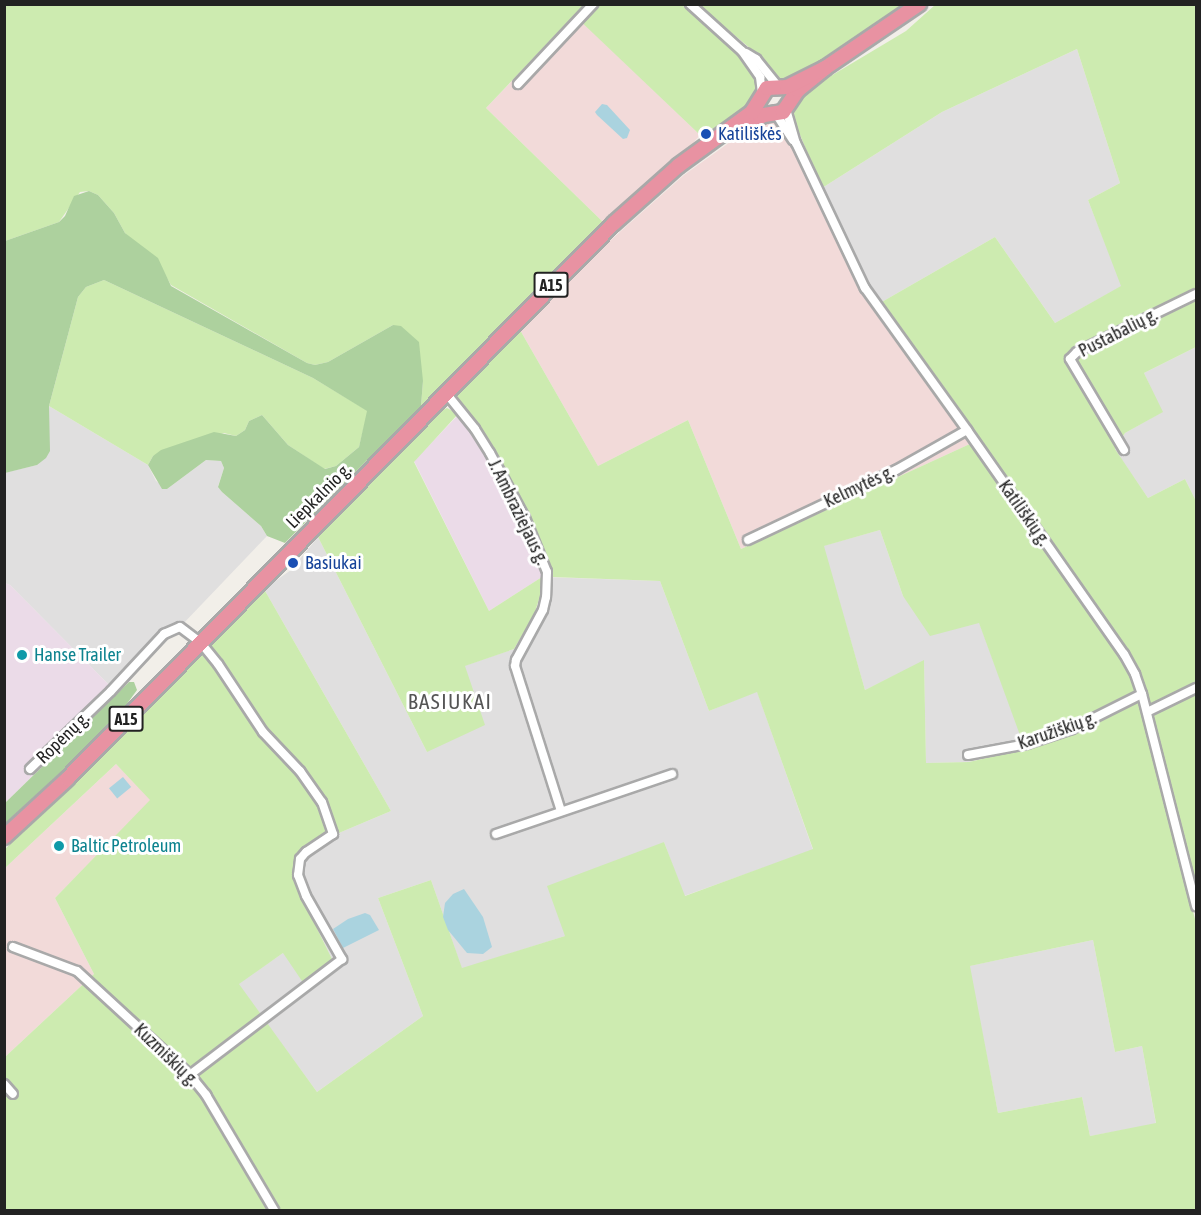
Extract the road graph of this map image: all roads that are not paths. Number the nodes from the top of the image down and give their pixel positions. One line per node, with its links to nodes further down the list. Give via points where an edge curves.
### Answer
1 (593, 4): 6 (street)
2 (690, 4): 4 (street)
3 (920, 4): 5 (highway, Liepkalnio g. / A15)
4 (742, 51): 7 (street, via 756,59); 8 (street, via 760,77)
5 (825, 68): 7 (highway, Liepkalnio g. / A15); 9 (highway, Liepkalnio g. / A15)
6 (518, 84)
7 (780, 87): 8 (highway, Liepkalnio g. / A15, via 767,88); 9 (highway)
8 (761, 97): 9 (highway, via 764,109); 10 (highway, Liepkalnio g. / A15, via 752,112)
9 (780, 109): 10 (highway, Liepkalnio g. / A15, via 751,121 675,177); 13 (street, Katiliškių g., via 865,288)
10 (661, 183): 12 (highway, Liepkalnio g. / A15, via 579,257)
11 (1197, 294): 14 (street, Pustabalių g., via 1077,352 1070,359)
12 (446, 393): 16 (highway, Liepkalnio g. / A15); 23 (street, J. Ambraziejaus g., via 475,429 501,472 547,572 543,610 515,666)
13 (967, 430): 15 (street, Kelmytės g., via 896,470); 18 (street, Katiliškių g., via 1124,654)
14 (1124, 450)
15 (748, 540)
16 (201, 644): 21 (street, Ropėnų g., via 180,627 164,634); 25 (highway, Liepkalnio g. / A15, via 68,779); 28 (street, via 276,749 300,771 322,802 333,834 306,852 300,860 298,875 342,959)
17 (1197, 688): 19 (street)
18 (1142, 694): 19 (street, Katiliškių g.); 20 (street, Karužiškių g., via 1072,729 1027,744)
19 (1147, 712): 26 (street, Katiliškių g.)
20 (968, 755)
21 (30, 769)
22 (672, 774): 23 (street)
23 (561, 811): 24 (street)
24 (496, 834)
25 (4, 837)
26 (1197, 906)
27 (13, 947): 28 (street, Kuzmiškių g., via 77,971)
28 (190, 1075): 31 (street, Kuzmiškių g., via 206,1095)
29 (4, 1084): 30 (street)
30 (13, 1094)
31 (274, 1210)

